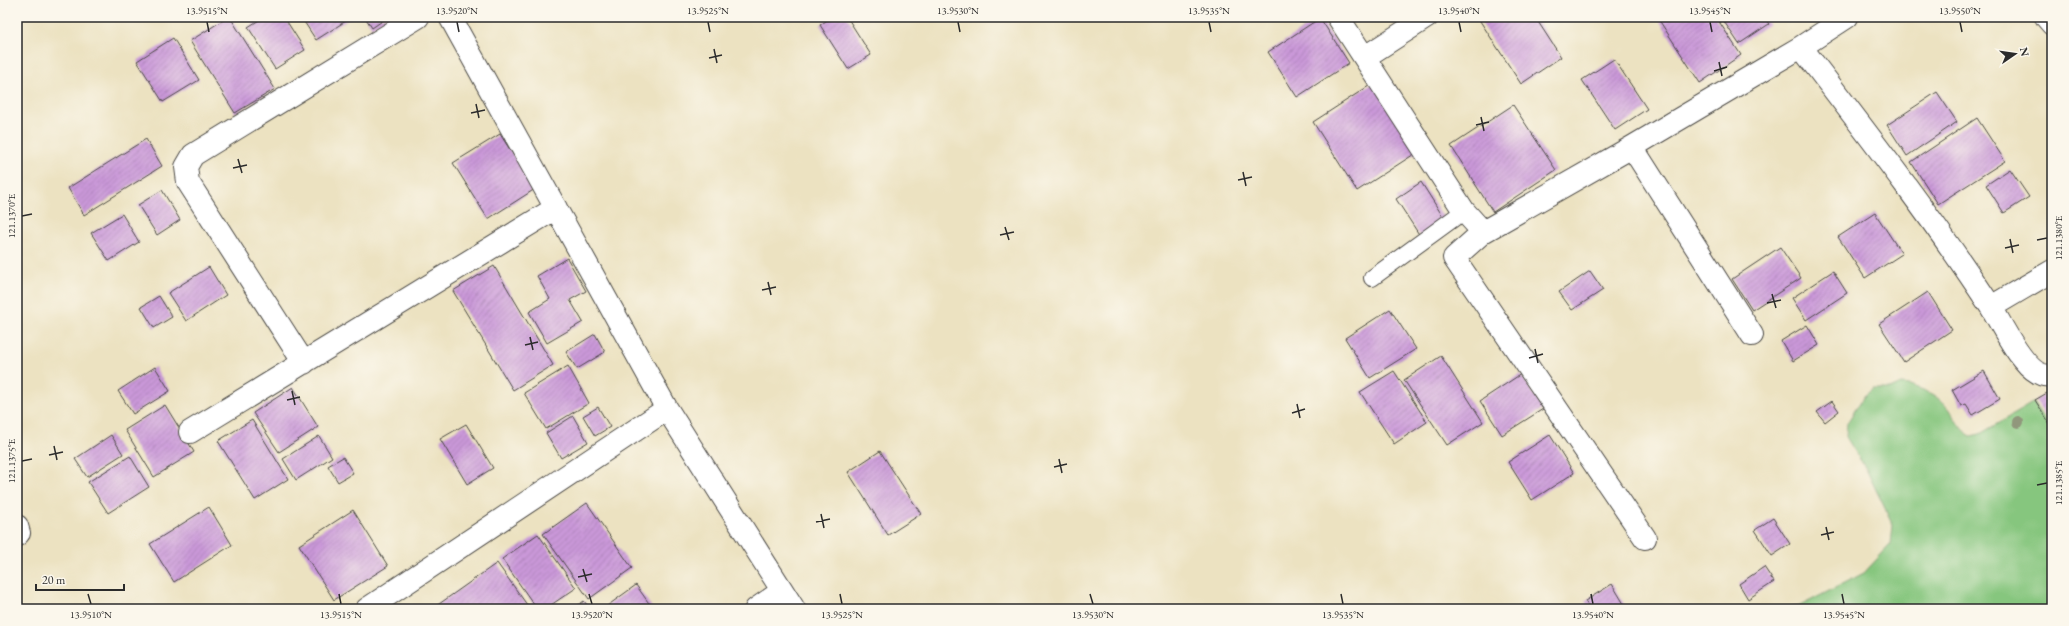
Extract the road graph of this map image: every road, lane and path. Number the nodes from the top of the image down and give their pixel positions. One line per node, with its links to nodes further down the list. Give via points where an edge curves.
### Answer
1 (418, 17): 18 (street, via 193,155 186,167 188,182)
2 (450, 17): 11 (street)
3 (1338, 17): 9 (street)
4 (1427, 17): 9 (street)
5 (1847, 17): 8 (street)
6 (2046, 17): 7 (street)
7 (2052, 24)
8 (1801, 47): 10 (street); 16 (street, via 1904,183)
9 (1365, 57): 12 (street)
10 (1632, 148): 13 (street); 17 (street)
11 (556, 208): 18 (street); 20 (street)
12 (1464, 211): 13 (street); 15 (lane)
13 (1483, 232): 24 (street, via 1454,258)
14 (2052, 271): 16 (street)
15 (1372, 278)
16 (1991, 307): 19 (street, via 2028,364 2038,374)
17 (1752, 335)
18 (304, 363): 21 (street)
19 (2052, 375)
20 (667, 409): 25 (street); 26 (street)
21 (190, 432)
22 (17, 526): 23 (street)
23 (17, 535)
24 (1645, 538)
25 (788, 600): 27 (street)
26 (367, 609)
27 (756, 609)

